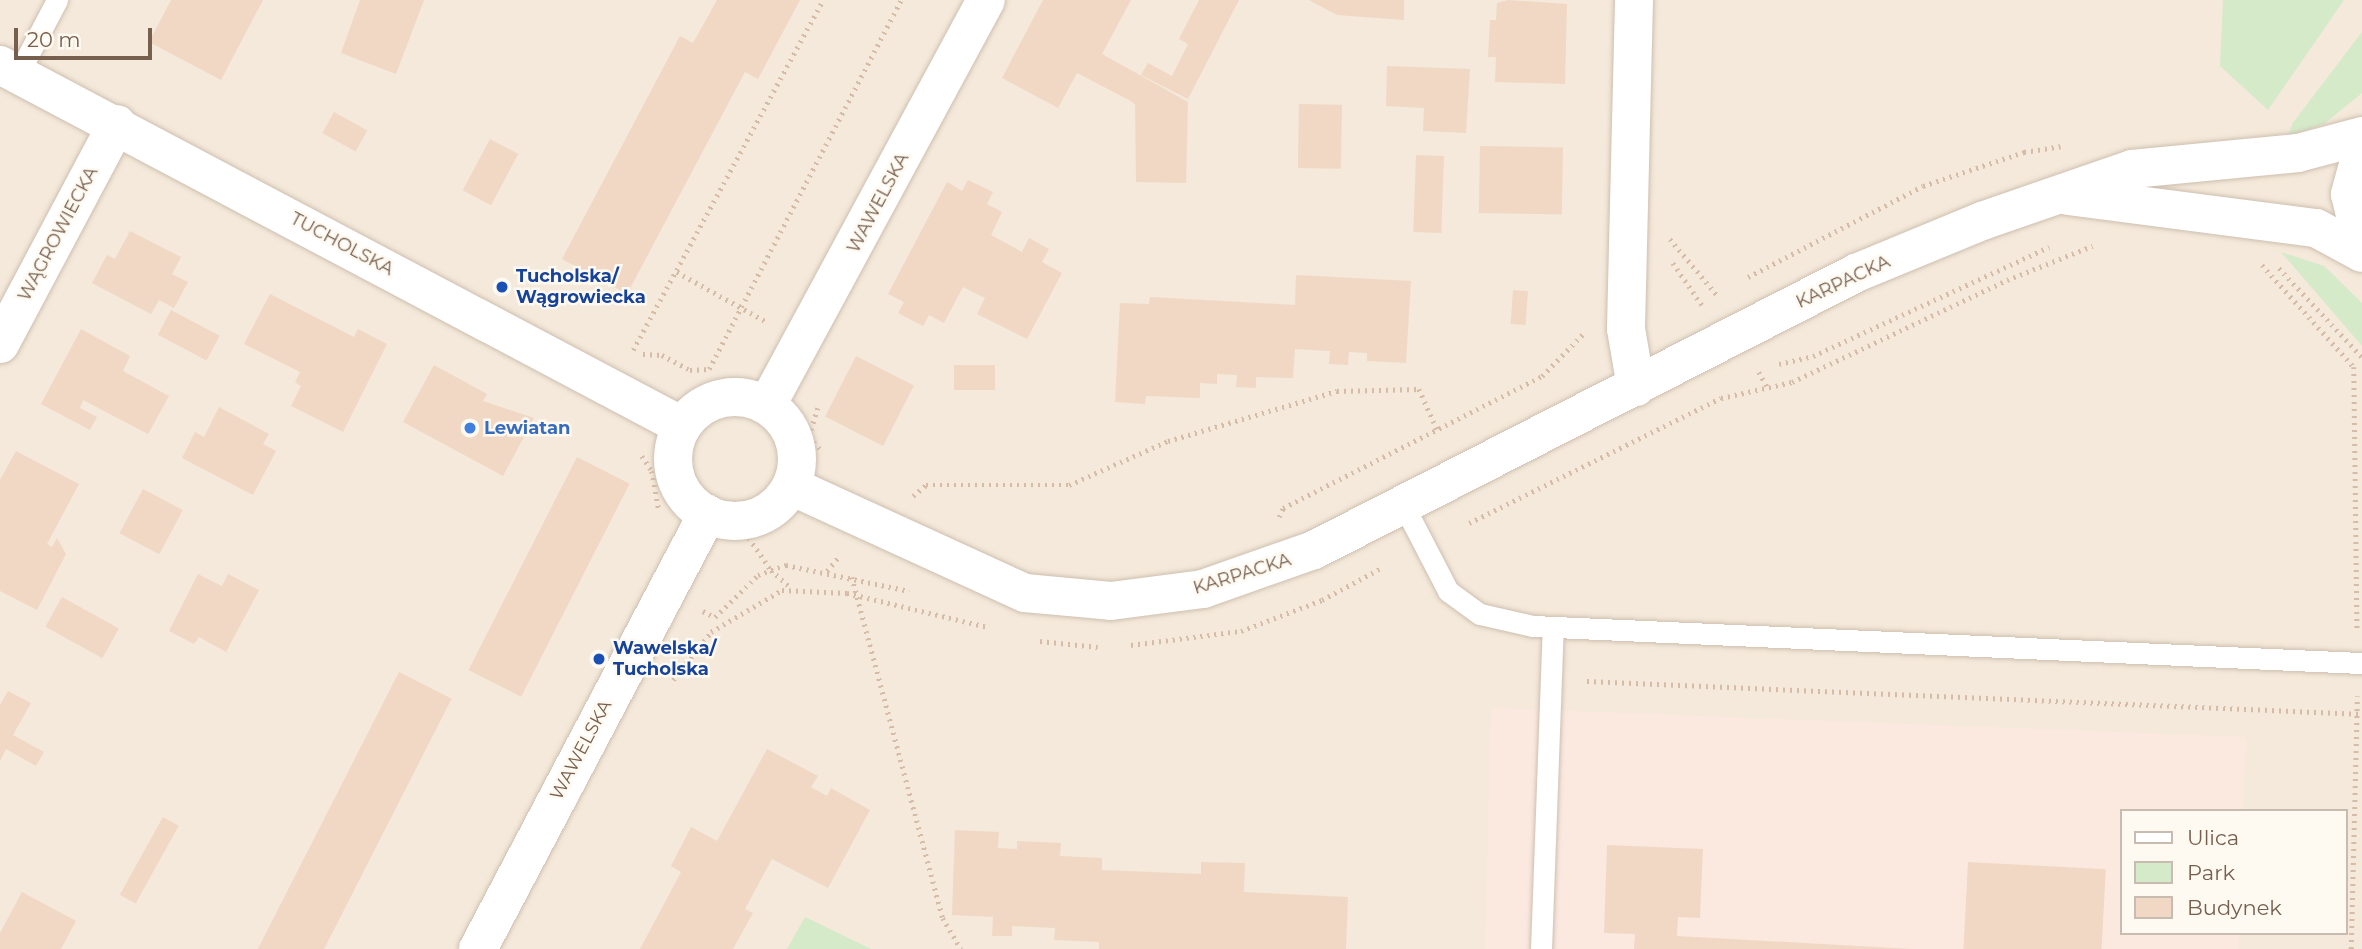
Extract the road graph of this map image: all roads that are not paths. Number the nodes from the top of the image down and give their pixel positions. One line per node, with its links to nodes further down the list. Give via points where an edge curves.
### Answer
1 (57, 0): 4 (lane)
2 (986, 0): 13 (street, WAWELSKA, via 806,341)
3 (1634, 0): 12 (street, via 1626,329)
4 (9, 70): 5 (street, TUCHOLSKA)
5 (117, 124): 11 (street, WĄGROWIECKA); 14 (street, TUCHOLSKA)
6 (2362, 136): 8 (street, KARPACKA, via 2298,153 2132,169)
7 (2362, 150): 9 (street, via 2350,194)
8 (2059, 195): 10 (street, KARPACKA, via 2316,228); 12 (street, KARPACKA, via 1856,273)
9 (2362, 244)
10 (2362, 253)
11 (0, 344)
12 (1636, 387): 16 (street, KARPACKA)
13 (767, 405): 14 (street, via 729,397 694,412); 15 (street, via 781,417 797,450)
14 (682, 426): 17 (street, via 674,446 679,485)
15 (791, 486): 16 (street, KARPACKA, via 997,584 1059,600 1111,601 1203,589 1261,572); 17 (street, via 764,514)
16 (1404, 506): 18 (lane, via 1435,573 1463,604 1480,614)
17 (719, 517): 20 (street, WAWELSKA)
18 (1553, 628): 19 (lane); 21 (lane)
19 (2362, 663)
20 (478, 949)
21 (1541, 949)

